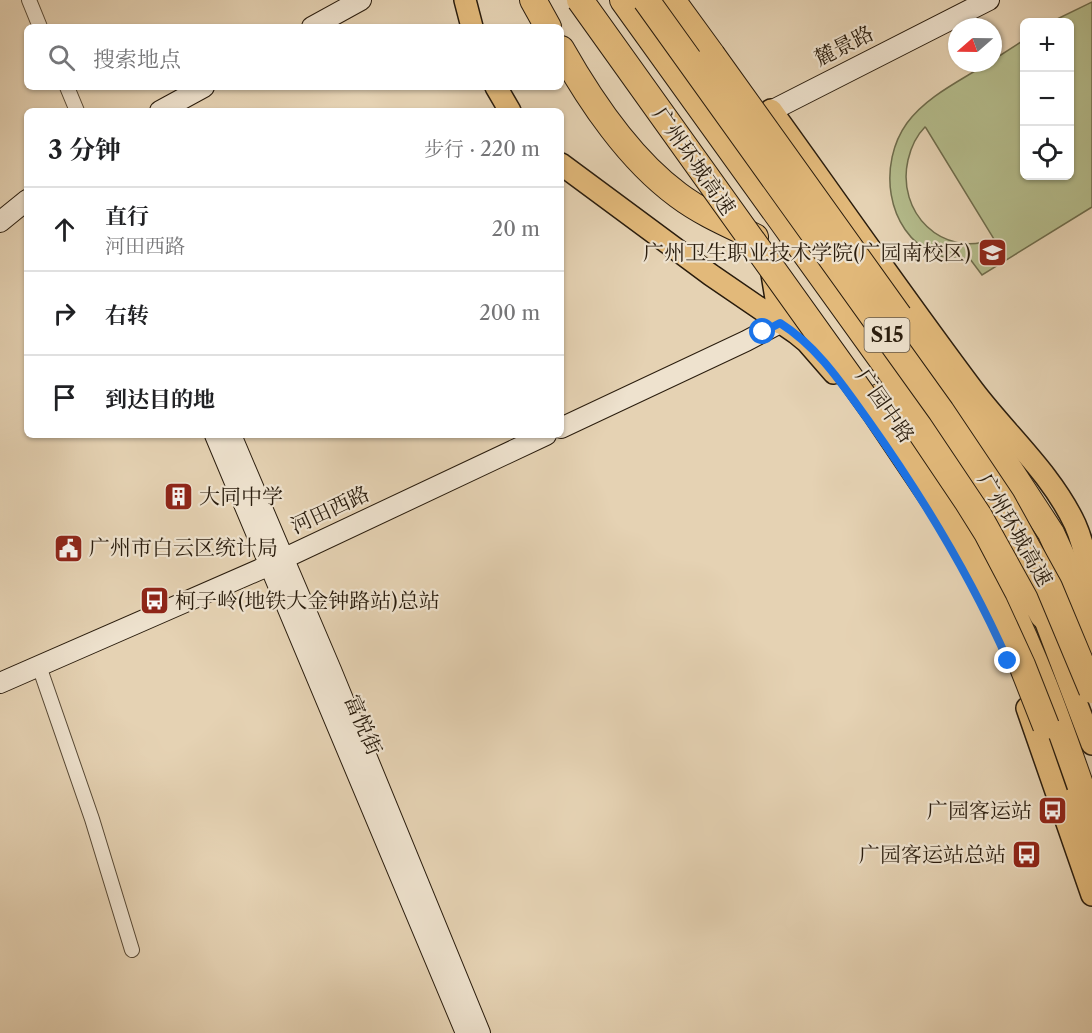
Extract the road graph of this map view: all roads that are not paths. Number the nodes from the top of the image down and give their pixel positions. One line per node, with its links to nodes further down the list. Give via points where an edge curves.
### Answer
1 (28, 0): 12 (street)
2 (361, 0): 13 (street)
3 (465, 0): 14 (main road)
4 (533, 0): 15 (highway)
5 (580, 0): 52 (highway, 广州环城高速 / S15, bridge, via 874,411 964,547 1022,665)
6 (593, 0): 29 (highway, 广园中路)
7 (623, 0): 25 (highway, 广园中路)
8 (646, 0): 49 (highway, 广州环城高速 / S15, bridge, via 1002,502 1049,587)
9 (656, 0): 24 (main road)
10 (672, 0): 43 (highway, bridge, via 998,452 1051,533 1077,590)
11 (989, 0): 23 (street, 麓景路)
12 (39, 24)
13 (317, 24)
14 (471, 24)
15 (546, 24)
16 (564, 54): 29 (highway, via 624,143 649,170 706,214)
17 (68, 90): 20 (street)
18 (198, 90): 21 (street)
19 (498, 90): 22 (main road)
20 (76, 108)
21 (166, 108)
22 (508, 108)
23 (771, 110): 24 (street, 麓景路); 41 (main road, via 974,391 1066,507 1090,575)
24 (746, 125): 25 (street, 麓景路); 30 (main road)
25 (724, 140): 32 (highway, 广园中路)
26 (564, 166): 31 (main road)
27 (24, 202): 28 (street)
28 (0, 222)
29 (768, 243): 31 (main road); 33 (highway, 广园中路)
30 (860, 280): 32 (main road); 38 (main road, via 945,407 967,459)
31 (780, 323): 34 (street); 35 (main road, via 822,358)
32 (875, 349): 38 (highway, 广园中路)
33 (870, 384): 35 (main road); 46 (highway, 广园中路, via 970,531)
34 (564, 427)
35 (874, 428): 42 (main road, via 942,532)
36 (540, 438): 39 (street, 河田西路)
37 (230, 446): 39 (street, 富悦街)
38 (976, 496): 40 (highway, 广园中路)
39 (277, 562): 45 (street, 河田西路); 55 (street, 富悦街); 56 (street, 富悦街)
40 (1043, 615): 44 (highway); 50 (main road, 广园中路)
41 (1092, 627)
42 (994, 628): 46 (main road); 53 (main road, via 1026,704)
43 (1092, 650)
44 (1092, 657)
45 (39, 666): 48 (street, 河田西路); 54 (street)
46 (1038, 667): 51 (highway, 广园中路)
47 (1092, 682): 50 (main road)
48 (0, 683)
49 (1092, 690)
50 (1090, 738)
51 (1092, 819)
52 (1092, 859)
53 (1092, 895)
54 (132, 950)
55 (466, 1033)
56 (480, 1033)

